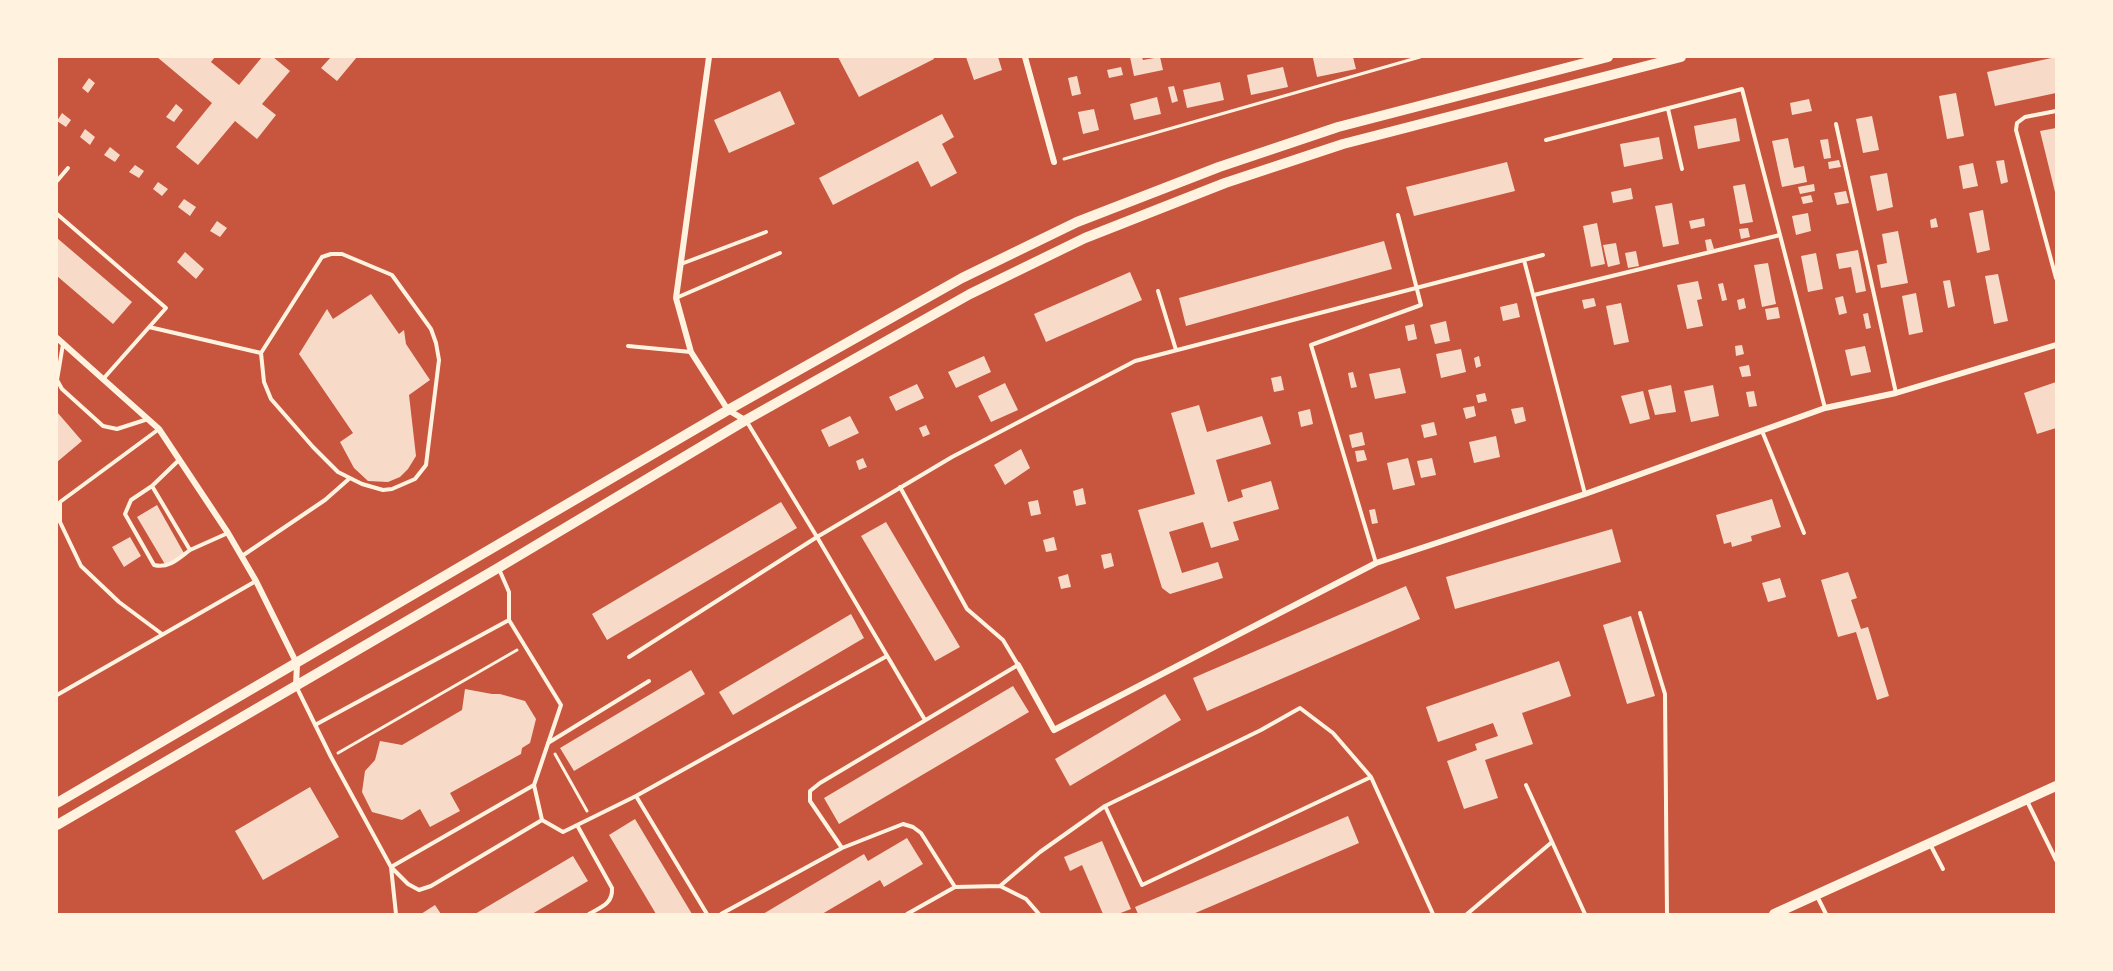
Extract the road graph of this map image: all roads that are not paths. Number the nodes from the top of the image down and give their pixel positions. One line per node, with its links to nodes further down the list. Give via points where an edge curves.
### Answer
1 (709, 57): 20 (street)
2 (1025, 57): 9 (street)
3 (1608, 57): 36 (main road, via 1338,127 1219,167 1077,222 962,278)
4 (1681, 57): 38 (main road, via 1343,144 1225,183 1084,238 970,294)
5 (1668, 109): 8 (lane); 11 (lane); 16 (lane, via 1742,89)
6 (2056, 111): 21 (lane, via 2025,117 2017,123 2016,130)
7 (1836, 124): 34 (lane)
8 (1546, 140)
9 (1054, 162)
10 (68, 168): 12 (lane)
11 (1682, 169)
12 (57, 181)
13 (57, 214): 26 (lane, via 166,308)
14 (1398, 215): 22 (lane)
15 (766, 232): 20 (lane)
16 (1780, 235): 24 (lane); 35 (lane)
17 (780, 253): 25 (lane)
18 (1544, 255): 19 (lane)
19 (1524, 260): 22 (lane); 24 (lane)
20 (681, 264): 25 (street)
21 (2056, 278)
22 (1416, 288): 30 (lane); 51 (lane, via 1421,305 1311,345)
23 (1158, 291): 30 (lane)
24 (1534, 295): 45 (lane)
25 (676, 298): 31 (street)
26 (149, 327): 32 (lane); 33 (lane)
27 (60, 340): 33 (street); 37 (lane, via 57,380 103,426 117,429)
28 (2056, 345): 34 (street)
29 (628, 346): 31 (lane)
30 (1176, 350): 44 (lane, via 1135,361)
31 (691, 352): 36 (street)
32 (261, 353): 42 (lane, via 264,382 271,399 313,447); 42 (lane, via 322,257 342,254 392,275 430,329 439,360 426,465 415,479 392,489 383,490)
33 (104, 378): 37 (street)
34 (1896, 393): 35 (street)
35 (1825, 408): 40 (street)
36 (728, 410): 38 (street); 59 (main road)
37 (148, 419): 39 (street)
38 (746, 420): 48 (lane); 52 (main road)
39 (159, 429): 41 (street); 56 (lane, via 60,502 60,522 81,566 119,602)
40 (1762, 431): 45 (street); 47 (lane)
41 (180, 459): 43 (lane); 46 (street)
42 (350, 478): 50 (lane)
43 (152, 486): 49 (lane); 49 (lane, via 131,500 125,514 154,565 168,565)
44 (900, 487): 48 (lane); 60 (lane, via 967,609 1003,640)
45 (1585, 494): 51 (street)
46 (228, 533): 49 (lane); 50 (street)
47 (1804, 533)
48 (818, 537): 57 (lane); 58 (lane)
49 (190, 550)
50 (242, 557): 53 (street)
51 (1376, 563): 60 (street, via 1054,730)
52 (498, 568): 55 (lane, via 509,592); 62 (main road)
53 (256, 581): 56 (lane); 59 (street)
54 (1640, 613): 96 (lane, via 1665,694)
55 (509, 620): 65 (lane); 66 (lane, via 561,705)
56 (162, 634): 63 (lane)
57 (887, 656): 64 (lane); 71 (lane)
58 (629, 657)
59 (297, 664): 62 (street); 73 (main road)
60 (1018, 665): 64 (lane)
61 (649, 681): 66 (lane)
62 (296, 686): 65 (lane); 76 (main road)
63 (57, 695)
64 (925, 720): 80 (lane, via 810,791 810,801)
65 (315, 725): 82 (lane)
66 (548, 743): 68 (lane)
67 (1371, 777): 74 (lane, via 1333,734 1300,708); 74 (lane, via 1142,885); 93 (lane)
68 (534, 785): 75 (lane); 82 (lane)
69 (1526, 785): 78 (lane)
70 (2056, 786): 72 (main road)
71 (636, 795): 77 (lane); 89 (lane)
72 (2026, 800): 79 (main road); 81 (lane)
73 (57, 803)
74 (1105, 806): 84 (lane)
75 (542, 820): 77 (lane, via 564,832); 82 (lane, via 419,890)
76 (57, 825)
77 (577, 825): 88 (lane, via 612,888 606,905)
78 (1552, 842): 94 (lane); 95 (lane)
79 (1930, 843): 83 (lane); 86 (main road)
80 (842, 848): 85 (lane, via 903,824 913,827 921,833); 90 (lane)
81 (2056, 861)
82 (391, 867): 87 (lane)
83 (1943, 869)
84 (1000, 886): 85 (lane); 92 (lane, via 1026,898)
85 (955, 887): 91 (lane)
86 (1816, 895): 97 (main road); 98 (lane)
87 (396, 914)
88 (589, 914)
89 (707, 914)
90 (721, 914)
91 (907, 914)
92 (1040, 914)
93 (1433, 914)
94 (1467, 914)
95 (1585, 914)
96 (1667, 914)
97 (1774, 914)
98 (1826, 914)

